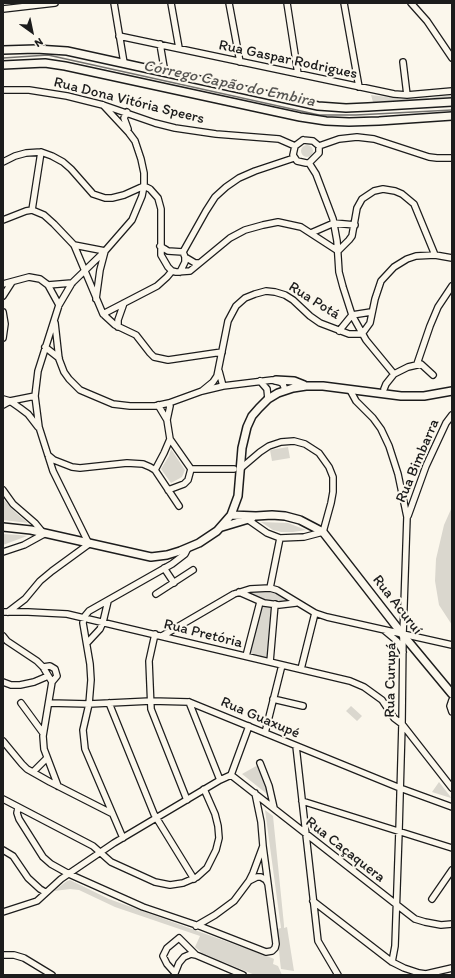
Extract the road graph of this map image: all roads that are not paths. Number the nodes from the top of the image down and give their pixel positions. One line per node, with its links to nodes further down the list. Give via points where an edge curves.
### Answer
1 (55, 3): 8 (street)
2 (114, 3): 9 (street)
3 (171, 3): 11 (street)
4 (229, 3): 14 (street)
5 (287, 3): 19 (street)
6 (344, 3): 20 (street)
7 (411, 3): 13 (street, via 427,21)
8 (3, 9)
9 (120, 36): 10 (street, Rua Gaspar Rodrigues); 16 (street)
10 (160, 44): 11 (street, Rua Gaspar Rodrigues); 18 (street)
11 (179, 48): 14 (street, Rua Gaspar Rodrigues)
12 (3, 50): 16 (main road, via 57,49)
13 (452, 58)
14 (240, 62): 19 (street, Rua Gaspar Rodrigues)
15 (403, 62): 25 (street)
16 (124, 63): 18 (main road)
17 (3, 65): 29 (main road, via 45,63 65,66 326,121 364,122)
18 (165, 72): 26 (main road, via 332,108)
19 (298, 74): 20 (street, Rua Gaspar Rodrigues)
20 (359, 88): 25 (street, Rua Gaspar Rodrigues)
21 (3, 90): 22 (street, Rua Dona Vitória Speers)
22 (13, 90): 24 (street); 27 (street, Rua Dona Vitória Speers, via 50,93)
23 (452, 91): 25 (street, Rua Gaspar Rodrigues)
24 (3, 94)
25 (407, 95)
26 (452, 102)
27 (103, 105): 28 (street, Rua Dona Vitória Speers); 30 (street)
28 (126, 112): 30 (street, via 124,118); 31 (street, Rua Dona Vitória Speers, via 155,123 188,130 279,139)
29 (452, 116)
30 (129, 133): 38 (street, via 141,159)
31 (295, 146): 32 (street, via 306,140 313,141); 34 (street)
32 (319, 146): 35 (street, via 349,137 364,137 419,155); 37 (street, via 319,153)
33 (41, 152): 36 (street, via 26,153); 38 (street, via 63,162 98,197 112,198); 39 (street)
34 (294, 158): 37 (street); 49 (street, via 255,171 226,186 206,210)
35 (452, 158)
36 (3, 162)
37 (309, 163): 41 (street, via 324,193)
38 (144, 186): 45 (street, via 155,194 160,203); 46 (street, via 140,205 132,220)
39 (32, 210): 40 (street); 44 (street, via 44,215)
40 (3, 220)
41 (334, 223): 42 (street); 43 (street); 48 (street)
42 (355, 225): 48 (street, via 349,240); 50 (street, via 357,208 366,195 383,189 395,191 414,204)
43 (311, 233): 48 (street); 52 (street, via 301,227 278,222 262,225 230,238)
44 (74, 245): 46 (street); 54 (street)
45 (160, 246): 47 (street, via 168,251); 53 (street)
46 (105, 251): 54 (street); 63 (street)
47 (175, 251): 49 (street); 53 (street, via 170,254)
48 (338, 252): 69 (street, via 343,287)
49 (184, 255): 52 (street); 56 (street, via 185,262)
50 (435, 255): 51 (street); 67 (street, via 416,256 394,267 381,281)
51 (452, 258)
52 (199, 263): 56 (street, via 190,271)
53 (166, 264): 55 (street)
54 (84, 270): 58 (street); 63 (street)
55 (172, 270): 56 (street); 64 (street, via 157,286)
56 (180, 272)
57 (12, 282): 59 (street); 60 (street, via 29,277 40,279); 62 (street)
58 (72, 283): 60 (street); 65 (street)
59 (3, 284)
60 (48, 285): 65 (street)
61 (452, 286): 78 (street, via 438,307)
62 (3, 296)
63 (96, 299): 68 (street)
64 (124, 304): 68 (street); 71 (street)
65 (59, 305): 70 (street)
66 (3, 312): 74 (street)
67 (371, 312): 69 (street); 73 (street, via 370,323)
68 (103, 314): 71 (street)
69 (352, 315): 72 (street); 73 (street)
70 (55, 319): 75 (street); 77 (street)
71 (118, 327): 76 (street, via 136,335 150,353 160,359)
72 (339, 331): 73 (street, Rua Potá); 76 (street, Rua Potá, via 315,320 285,295 266,291 245,298 236,306 228,321)
73 (362, 334): 80 (street)
74 (3, 338)
75 (46, 347): 77 (street); 91 (street, via 38,371)
76 (222, 352): 79 (street, Rua Potá)
77 (59, 358): 97 (street, via 69,380 80,390 121,405)
78 (417, 364): 80 (street); 81 (street, via 421,364)
79 (219, 371): 84 (street, Rua Potá); 89 (street, Rua Potá, via 213,382)
80 (394, 374): 86 (street)
81 (433, 375)
82 (276, 380): 83 (street); 85 (main road, via 294,381); 87 (street)
83 (260, 381): 84 (street); 93 (street, via 267,389)
84 (223, 386): 89 (street)
85 (306, 386): 87 (main road); 88 (main road)
86 (384, 389)
87 (285, 390): 93 (main road)
88 (350, 390): 90 (main road, via 414,396); 110 (street, Rua Curupá, via 355,400 381,429 398,474)
89 (202, 391): 95 (street)
90 (452, 391)
91 (35, 396): 94 (street); 102 (street)
92 (3, 399): 94 (street)
93 (268, 399): 106 (main road, via 252,416 247,426)
94 (10, 401): 96 (street); 102 (street, via 28,414)
95 (169, 403): 97 (street); 98 (street)
96 (3, 405)
97 (158, 405): 99 (street)
98 (168, 410): 99 (street); 101 (street)
99 (162, 412): 101 (street)
100 (452, 415): 111 (street, Rua Bimbarra, via 426,466)
101 (167, 420): 103 (street)
102 (39, 427): 104 (street)
103 (170, 439): 105 (street); 107 (street)
104 (47, 455): 107 (street, via 72,467 134,463); 122 (street)
105 (191, 469): 106 (street); 109 (street, via 184,484)
106 (237, 469): 113 (main road, via 238,496); 119 (street, via 269,446 281,442 294,441 313,448 325,459 333,477 331,503)
107 (155, 470): 109 (street)
108 (3, 490): 120 (street, via 13,504)
109 (168, 490): 112 (street)
110 (403, 498): 111 (street, via 407,502); 115 (street, Rua Curupá)
111 (414, 500): 115 (street, Rua Bimbarra)
112 (179, 506)
113 (231, 515): 114 (main road); 118 (main road)
114 (256, 516): 116 (main road); 119 (main road, via 285,516 300,520)
115 (407, 517): 144 (street, Rua Curupá)
116 (247, 519): 118 (main road); 121 (street, via 267,533)
117 (3, 527): 120 (main road)
118 (221, 528): 123 (main road)
119 (323, 532): 121 (street, via 304,537); 144 (main road, Rua Acuruí)
120 (44, 534): 122 (main road); 124 (street, via 24,545)
121 (280, 538): 129 (street)
122 (90, 544): 125 (main road, via 151,557); 132 (street, via 61,564)
123 (188, 548): 125 (main road); 126 (street, via 185,554)
124 (3, 552)
125 (172, 554): 126 (street, via 172,559)
126 (164, 568): 128 (street); 133 (street)
127 (193, 570): 128 (street)
128 (174, 583): 131 (street)
129 (270, 588): 130 (street); 135 (street)
130 (239, 592): 134 (street); 146 (street)
131 (156, 594)
132 (25, 599): 137 (street); 138 (street)
133 (108, 602): 140 (street); 141 (street)
134 (260, 602): 136 (street); 150 (street)
135 (296, 603): 136 (street); 139 (street)
136 (275, 604): 151 (street)
137 (5, 612): 138 (street, Rua Pretória)
138 (28, 612): 140 (street, Rua Pretória, via 54,612)
139 (315, 613): 142 (street); 154 (street)
140 (84, 617): 141 (street, Rua Pretória); 147 (street)
141 (103, 622): 143 (street, Rua Pretória); 147 (street)
142 (385, 630): 144 (street); 149 (street, via 397,641)
143 (155, 634): 146 (street, Rua Pretória); 161 (street, via 149,660)
144 (403, 634): 148 (street); 149 (street, Rua Curupá); 158 (main road, Rua Acuruí)
145 (3, 636): 153 (street)
146 (162, 636): 150 (street, Rua Pretória)
147 (87, 643): 166 (street, via 91,680)
148 (452, 645)
149 (403, 652): 170 (street, Rua Curupá)
150 (246, 656): 151 (street, Rua Pretória)
151 (270, 662): 152 (street, Rua Pretória)
152 (282, 665): 154 (street, Rua Pretória); 159 (street)
153 (43, 667): 155 (street); 157 (street, via 50,666 55,669 56,676)
154 (301, 670): 168 (street, Rua Pretória, via 350,681 364,687)
155 (48, 676): 156 (street, via 20,685); 157 (street)
156 (3, 682)
157 (52, 682): 164 (street)
158 (452, 694)
159 (273, 699): 167 (street); 174 (street)
160 (452, 700): 169 (street)
161 (151, 701): 162 (street, Rua Guaxupé); 165 (street, Rua Guaxupé); 188 (street, via 151,709)
162 (189, 702): 172 (street, Rua Guaxupé); 181 (street)
163 (21, 703): 173 (street)
164 (49, 703): 166 (street, Rua Guaxupé); 173 (street)
165 (109, 703): 166 (street, Rua Guaxupé); 194 (street)
166 (89, 704): 193 (street, via 83,730 85,749)
167 (303, 706)
168 (389, 708): 170 (street, Rua Pretória); 171 (street, Rua Pretória, via 394,718)
169 (452, 712)
170 (402, 714): 171 (street, Rua Curupá)
171 (402, 724): 183 (street, Rua Curupá); 184 (street, Rua Pretória)
172 (248, 726): 174 (street, Rua Guaxupé); 180 (street)
173 (43, 733): 177 (street)
174 (265, 733): 176 (street, Rua Guaxupé)
175 (3, 741): 179 (street, via 22,764)
176 (296, 746): 183 (street, Rua Guaxupé); 189 (street)
177 (47, 758): 179 (street); 182 (street)
178 (260, 763): 192 (street)
179 (33, 772): 182 (street)
180 (231, 775): 181 (street); 186 (street, Rua Caçaquera)
181 (220, 780): 185 (street)
182 (58, 786): 193 (street)
183 (400, 788): 190 (street, Rua Guaxupé); 195 (street, Rua Curupá)
184 (452, 788)
185 (204, 789): 188 (street); 204 (street, via 215,814 219,838 211,862)
186 (254, 793): 192 (street, Rua Caçaquera); 198 (street, via 261,822)
187 (3, 799): 191 (street)
188 (187, 800): 194 (street)
189 (302, 800): 195 (street); 196 (street)
190 (452, 807)
191 (18, 808): 201 (street); 203 (street, via 19,819 46,860)
192 (274, 808): 196 (street, Rua Caçaquera)
193 (112, 813): 197 (street)
194 (157, 818): 197 (street); 204 (street)
195 (399, 831): 199 (street); 210 (street, Rua Curupá)
196 (305, 834): 209 (street); 210 (street, Rua Caçaquera)
197 (123, 838): 201 (street)
198 (263, 846): 205 (street); 206 (street)
199 (452, 848)
200 (3, 850): 207 (street, via 13,856 28,878)
201 (100, 852): 203 (street); 204 (street, via 111,862 159,883 177,884)
202 (452, 870): 208 (street)
203 (69, 874): 207 (street); 213 (street, via 143,907)
204 (194, 879)
205 (249, 881): 206 (street, via 261,877); 213 (street, via 229,905)
206 (269, 884): 213 (street, via 275,937 275,948 272,951 266,952)
207 (45, 892): 211 (street, via 34,902)
208 (432, 899)
209 (313, 901): 216 (street); 222 (street, via 318,940)
210 (396, 905): 212 (street, Rua Caçaquera, via 415,919 441,925); 216 (street, Rua Curupá)
211 (3, 912)
212 (452, 924)
213 (196, 926)
214 (3, 954): 218 (street, via 24,958)
215 (196, 955): 219 (street, via 184,957); 219 (street, via 179,938 167,948 164,956); 221 (street)
216 (392, 962): 217 (street, via 419,973 436,973)
217 (452, 968)
218 (44, 972): 220 (street)
219 (175, 974)
220 (52, 975)
221 (243, 975)
222 (338, 975)

